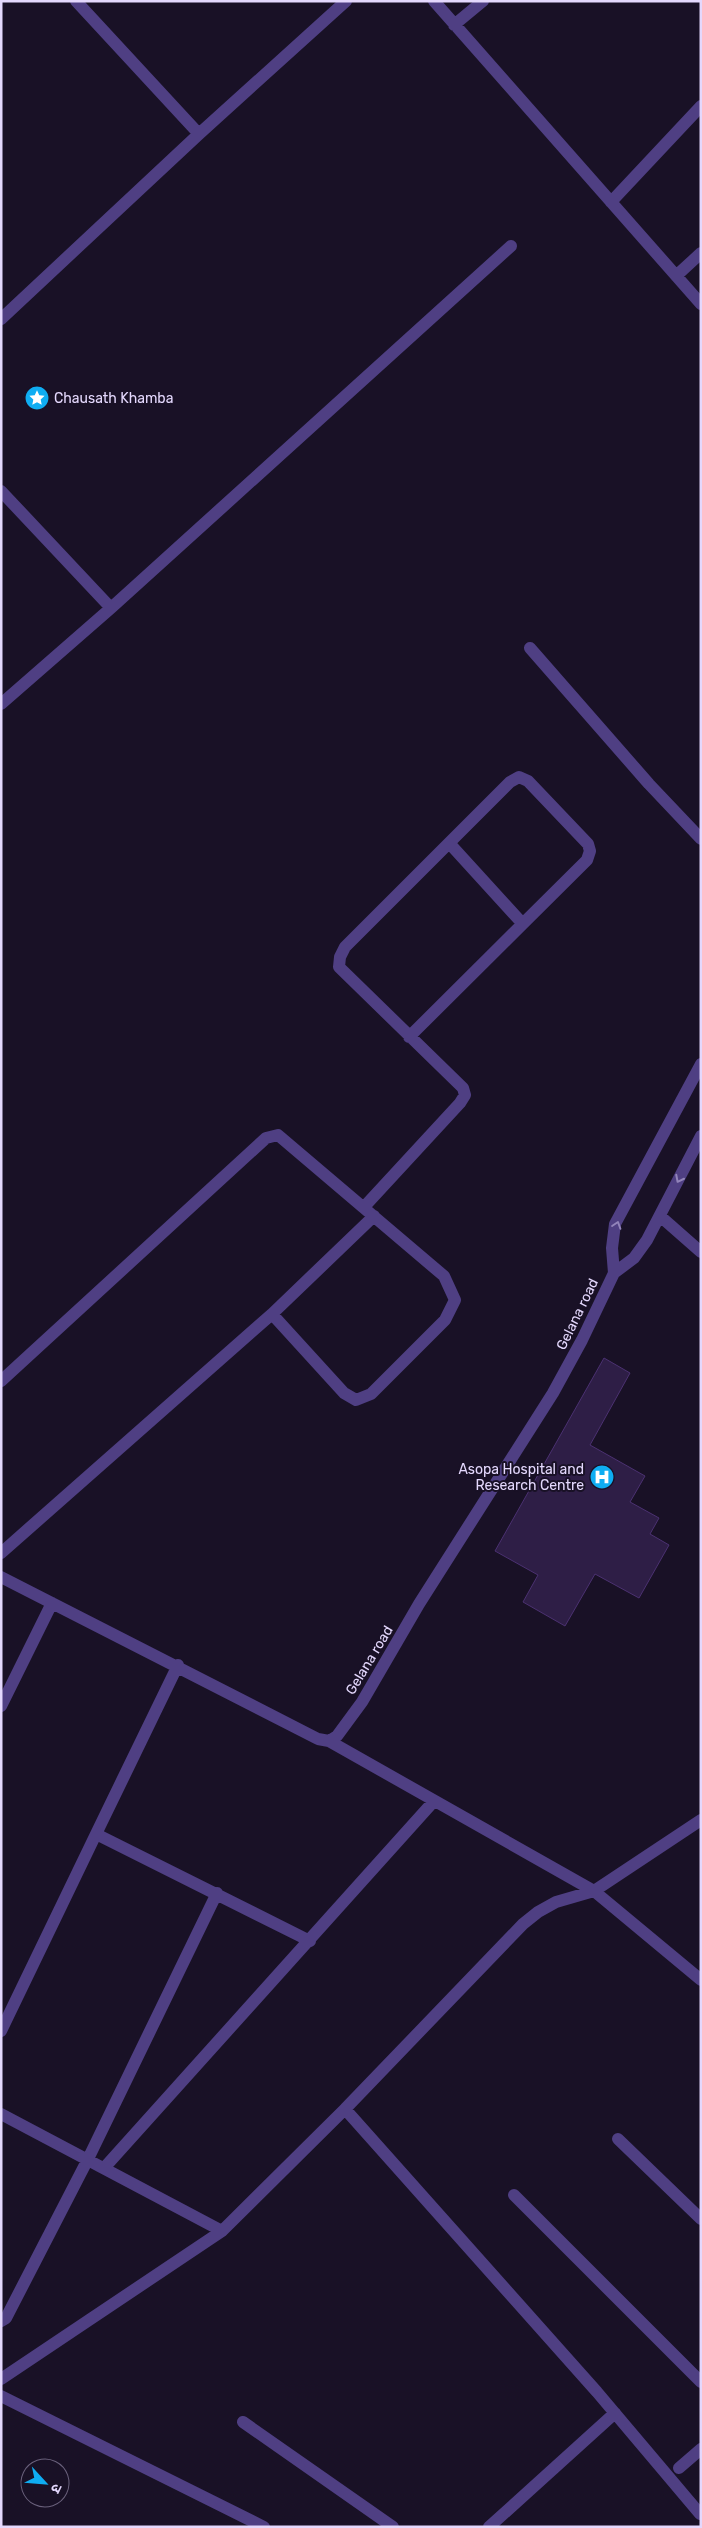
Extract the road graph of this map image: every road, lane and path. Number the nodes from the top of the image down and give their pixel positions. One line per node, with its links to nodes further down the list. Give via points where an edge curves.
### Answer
1 (76, 1): 7 (street)
2 (346, 1): 7 (street)
3 (434, 1): 5 (street)
4 (483, 1): 5 (street)
5 (454, 25): 8 (street)
6 (701, 106): 8 (street)
7 (199, 134): 13 (street)
8 (611, 202): 11 (street)
9 (511, 246): 15 (street)
10 (701, 253): 11 (street)
11 (676, 276): 12 (street)
12 (701, 304)
13 (1, 319)
14 (1, 491): 15 (street)
15 (110, 608): 17 (street)
16 (530, 648): 18 (street, via 649,784)
17 (1, 704)
18 (701, 838)
19 (450, 844): 20 (street); 20 (street, via 510,782 519,777 528,781 588,844 587,860); 21 (street, via 345,947 340,957 339,967)
20 (522, 923): 21 (street)
21 (409, 1037): 24 (street, via 464,1088 465,1095)
22 (701, 1064): 28 (street, one-way to 22, via 612,1248 615,1224)
23 (701, 1136): 26 (street, one-way to 26)
24 (364, 1207): 25 (street); 30 (street, via 287,1140 278,1134 266,1138)
25 (374, 1216): 29 (street); 29 (street, via 444,1276 455,1300 445,1320 371,1394 356,1400 344,1393)
26 (660, 1216): 27 (street); 28 (street, via 634,1258)
27 (701, 1252)
28 (614, 1273): 36 (street, Gelana road, via 553,1393 419,1604 362,1702 337,1736)
29 (272, 1314): 31 (street)
30 (1, 1381)
31 (1, 1553)
32 (1, 1577): 33 (street)
33 (52, 1604): 34 (street); 35 (street)
34 (178, 1665): 36 (street); 39 (street)
35 (1, 1706)
36 (329, 1741): 37 (street)
37 (434, 1801): 40 (street); 42 (street)
38 (701, 1820): 40 (street)
39 (96, 1834): 41 (street); 44 (street)
40 (594, 1891): 43 (street); 45 (street, via 556,1902 523,1924)
41 (217, 1893): 42 (street); 48 (street)
42 (310, 1941): 49 (street)
43 (701, 1980)
44 (1, 2031)
45 (345, 2108): 52 (street); 57 (street)
46 (1, 2114): 48 (street)
47 (618, 2139): 51 (street)
48 (88, 2159): 49 (street); 53 (street, via 6,2318)
49 (105, 2167): 52 (street)
50 (514, 2195): 55 (street)
51 (701, 2219)
52 (222, 2231): 54 (street)
53 (1, 2321)
54 (1, 2379)
55 (701, 2382)
56 (1, 2396): 62 (street)
57 (614, 2413): 61 (street); 64 (street)
58 (242, 2422): 63 (street)
59 (701, 2449): 60 (street)
60 (679, 2468)
61 (700, 2514)
62 (264, 2527)
63 (393, 2527)
64 (490, 2527)

